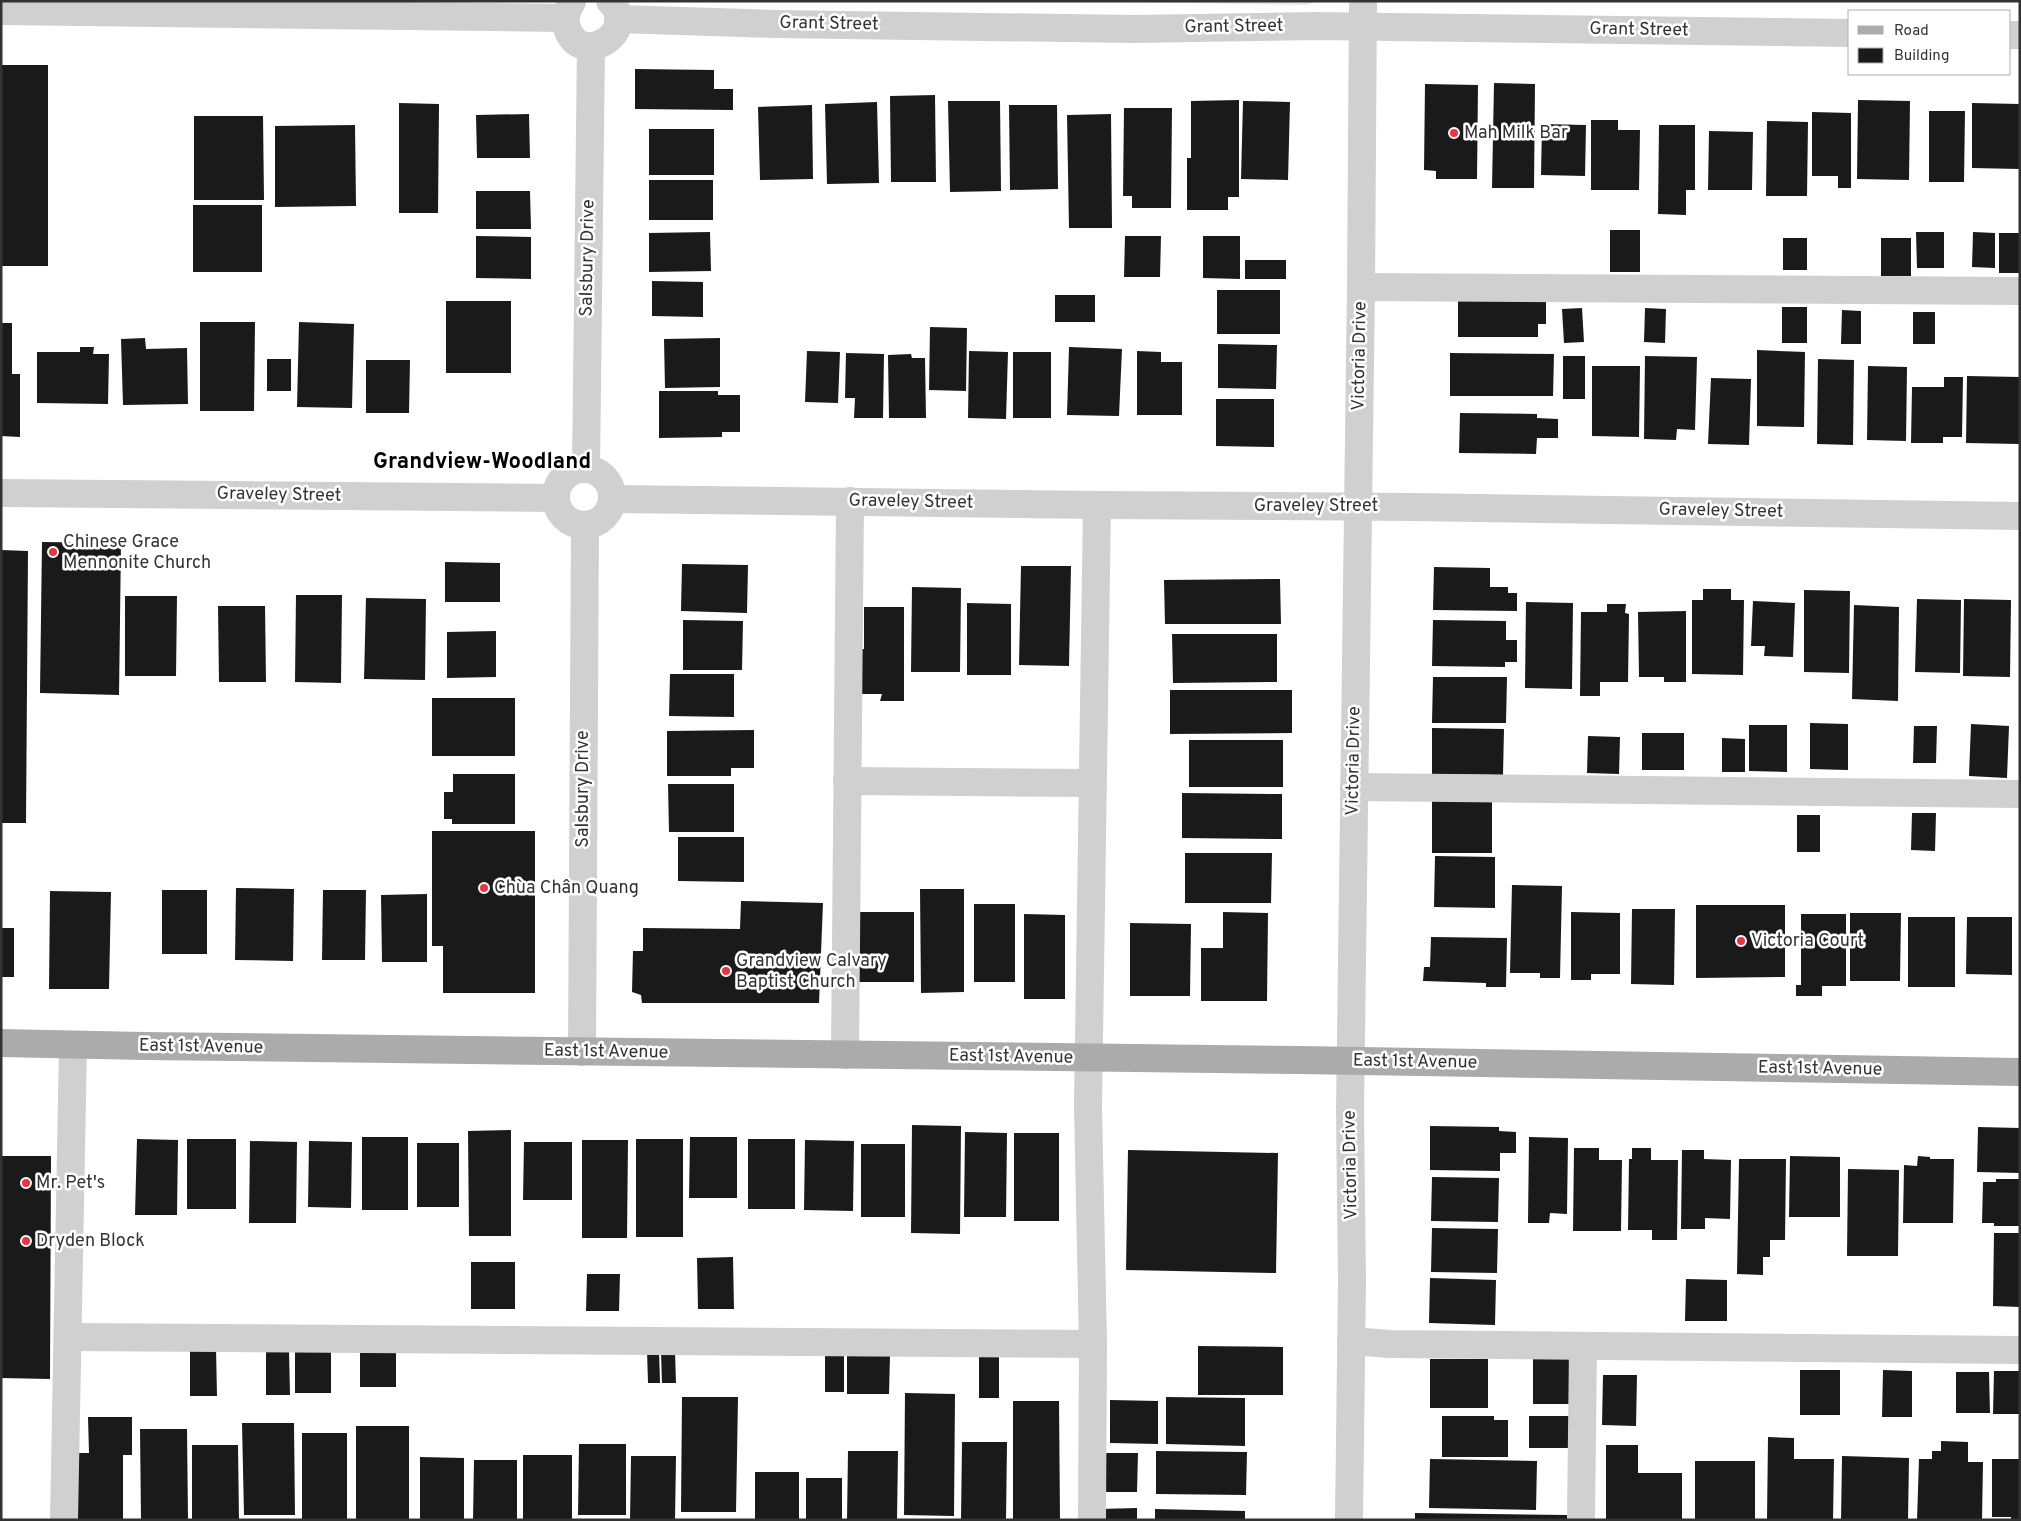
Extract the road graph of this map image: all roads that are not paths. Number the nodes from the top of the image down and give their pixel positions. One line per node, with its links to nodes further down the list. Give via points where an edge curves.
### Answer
1 (109, 7): 2 (street); 3 (street)
2 (1, 10)
3 (569, 10): 7 (street, via 566,27 575,41)
4 (614, 10): 5 (street, Grant Street, via 776,24 1134,28); 7 (street, via 617,28 607,41)
5 (1363, 14): 6 (street, Grant Street); 8 (street, Victoria Drive)
6 (1848, 33)
7 (591, 46): 10 (street, Salsbury Drive)
8 (1361, 286): 9 (street); 16 (street, Victoria Drive)
9 (2020, 292)
10 (586, 470): 12 (street, via 576,470 562,480); 13 (street, via 608,482)
11 (1, 492): 12 (street, Graveley Street)
12 (556, 498): 18 (street, via 562,515 568,521)
13 (613, 499): 14 (street, Graveley Street); 18 (street, via 601,521)
14 (850, 501): 15 (street, Graveley Street); 19 (street)
15 (1097, 506): 16 (street, Graveley Street); 20 (street)
16 (1357, 507): 17 (street, Graveley Street); 21 (street, Victoria Drive)
17 (2020, 516)
18 (585, 526): 25 (street, Salsbury Drive)
19 (847, 781): 20 (street); 26 (street)
20 (1092, 783): 27 (street)
21 (1354, 787): 22 (street); 28 (street, Victoria Drive)
22 (2020, 794)
23 (1, 1043): 24 (main road, East 1st Avenue)
24 (73, 1045): 25 (main road, East 1st Avenue); 30 (street)
25 (582, 1052): 26 (main road, East 1st Avenue)
26 (845, 1055): 27 (main road, East 1st Avenue)
27 (1090, 1059): 28 (main road, East 1st Avenue); 32 (street)
28 (1351, 1061): 29 (main road, East 1st Avenue); 31 (street, Victoria Drive)
29 (2020, 1072)
30 (68, 1337): 32 (street); 35 (street)
31 (1352, 1341): 33 (street); 37 (street, Victoria Drive)
32 (1093, 1344): 36 (street)
33 (1582, 1346): 34 (street); 38 (street)
34 (2020, 1350)
35 (64, 1520)
36 (1092, 1520)
37 (1349, 1520)
38 (1581, 1520)

